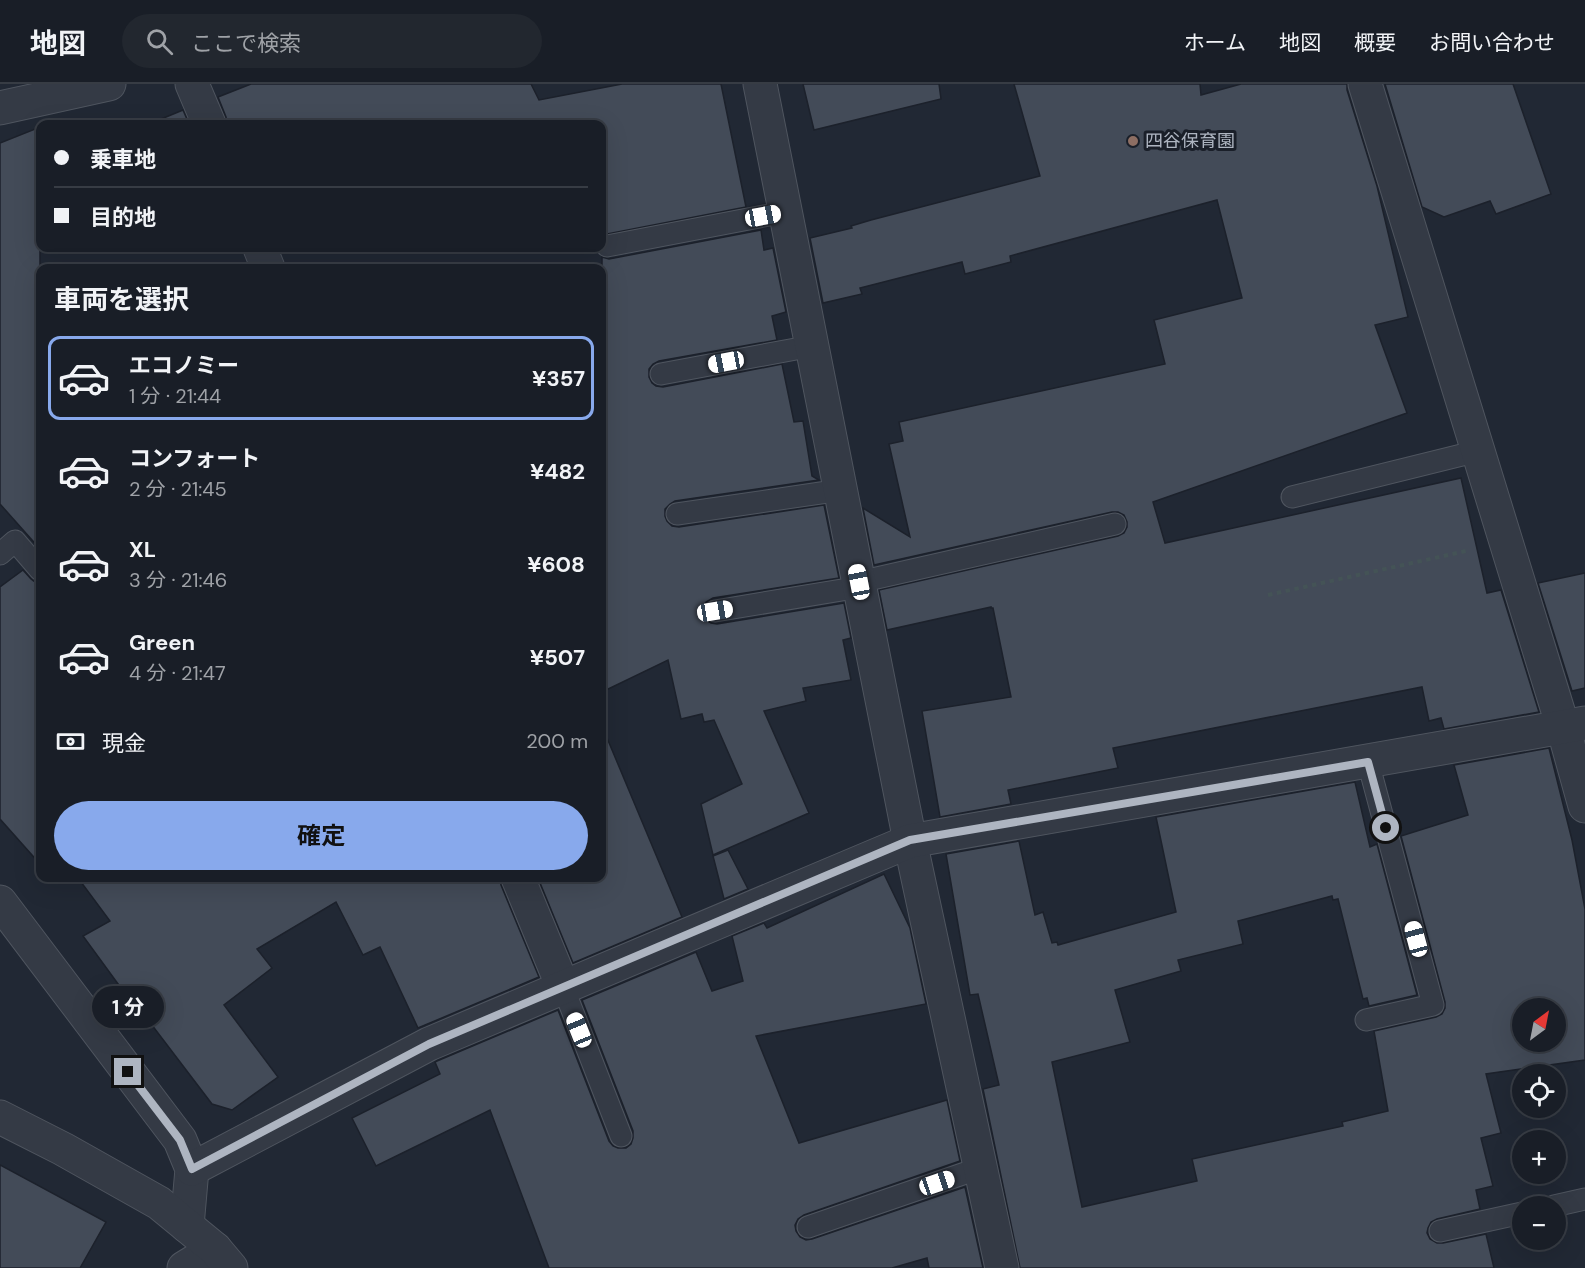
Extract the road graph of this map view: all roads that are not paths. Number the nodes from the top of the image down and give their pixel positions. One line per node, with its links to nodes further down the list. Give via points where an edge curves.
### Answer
1 (109, 84): 5 (street)
2 (192, 84): 6 (street)
3 (760, 84): 7 (street)
4 (1365, 84): 11 (street)
5 (0, 108)
6 (207, 120)
7 (785, 212): 8 (lane); 9 (street)
8 (607, 246)
9 (812, 346): 10 (lane); 12 (street)
10 (661, 374)
11 (1478, 451): 13 (lane); 20 (street, via 1506,542)
12 (841, 490): 14 (lane); 18 (street)
13 (1292, 497)
14 (677, 514)
15 (1115, 524): 18 (lane)
16 (0, 554): 17 (lane, via 15,541)
17 (36, 565)
18 (860, 585): 19 (lane); 23 (street)
19 (715, 611)
20 (1574, 725): 21 (street); 22 (street)
21 (1368, 762): 23 (street); 27 (lane, via 1433,1005)
22 (1585, 806)
23 (910, 840): 26 (street); 30 (street)
24 (520, 882): 26 (street)
25 (0, 902): 31 (street, via 180,1140)
26 (562, 987): 29 (lane); 31 (street, via 429,1044)
27 (1366, 1020)
28 (0, 1117): 35 (street, via 159,1203)
29 (621, 1136)
30 (980, 1168): 36 (lane); 40 (street)
31 (192, 1169): 35 (street)
32 (1585, 1199): 33 (lane)
33 (1566, 1203)
34 (1512, 1215): 37 (lane)
35 (187, 1226): 38 (street)
36 (808, 1227)
37 (1440, 1231)
38 (223, 1258): 39 (street)
39 (184, 1268)
40 (1002, 1268)

